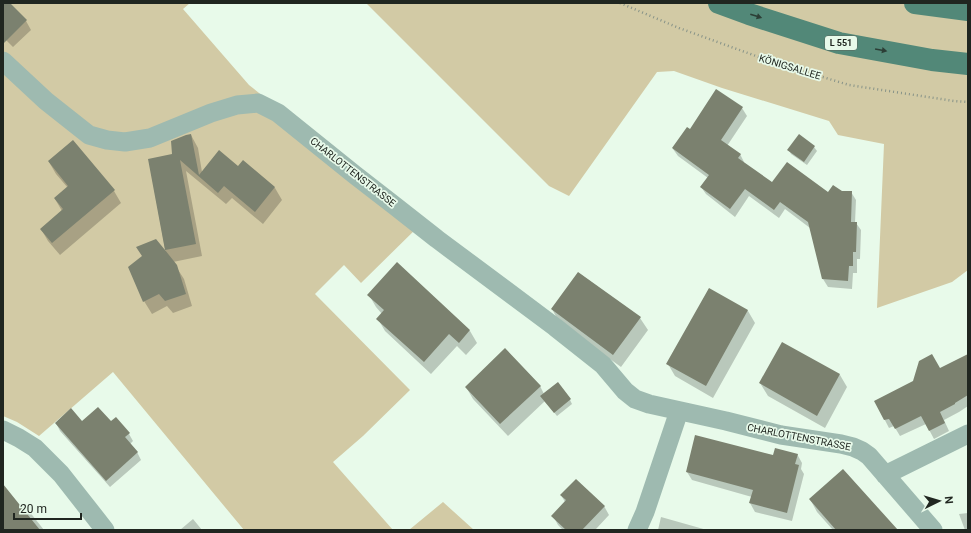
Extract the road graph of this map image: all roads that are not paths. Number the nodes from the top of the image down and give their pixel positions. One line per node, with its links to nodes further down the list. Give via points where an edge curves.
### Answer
1 (719, 3): 5 (main road, L 551, one-way to 5, via 839,43)
2 (916, 3): 3 (main road)
3 (968, 10)
4 (3, 61): 6 (street, CHARLOTTENSTRASSE, via 46,101 89,135 107,140 125,142 150,138 237,105 258,103 278,113 437,240 603,365 635,399)
5 (968, 64)
6 (679, 411): 9 (street, CHARLOTTENSTRASSE, via 781,435 853,446 869,456); 11 (street)
7 (3, 430): 10 (street, via 35,448 62,474)
8 (968, 434): 9 (street)
9 (885, 475): 12 (street, CHARLOTTENSTRASSE)
10 (105, 530)
11 (637, 530)
12 (933, 530)

